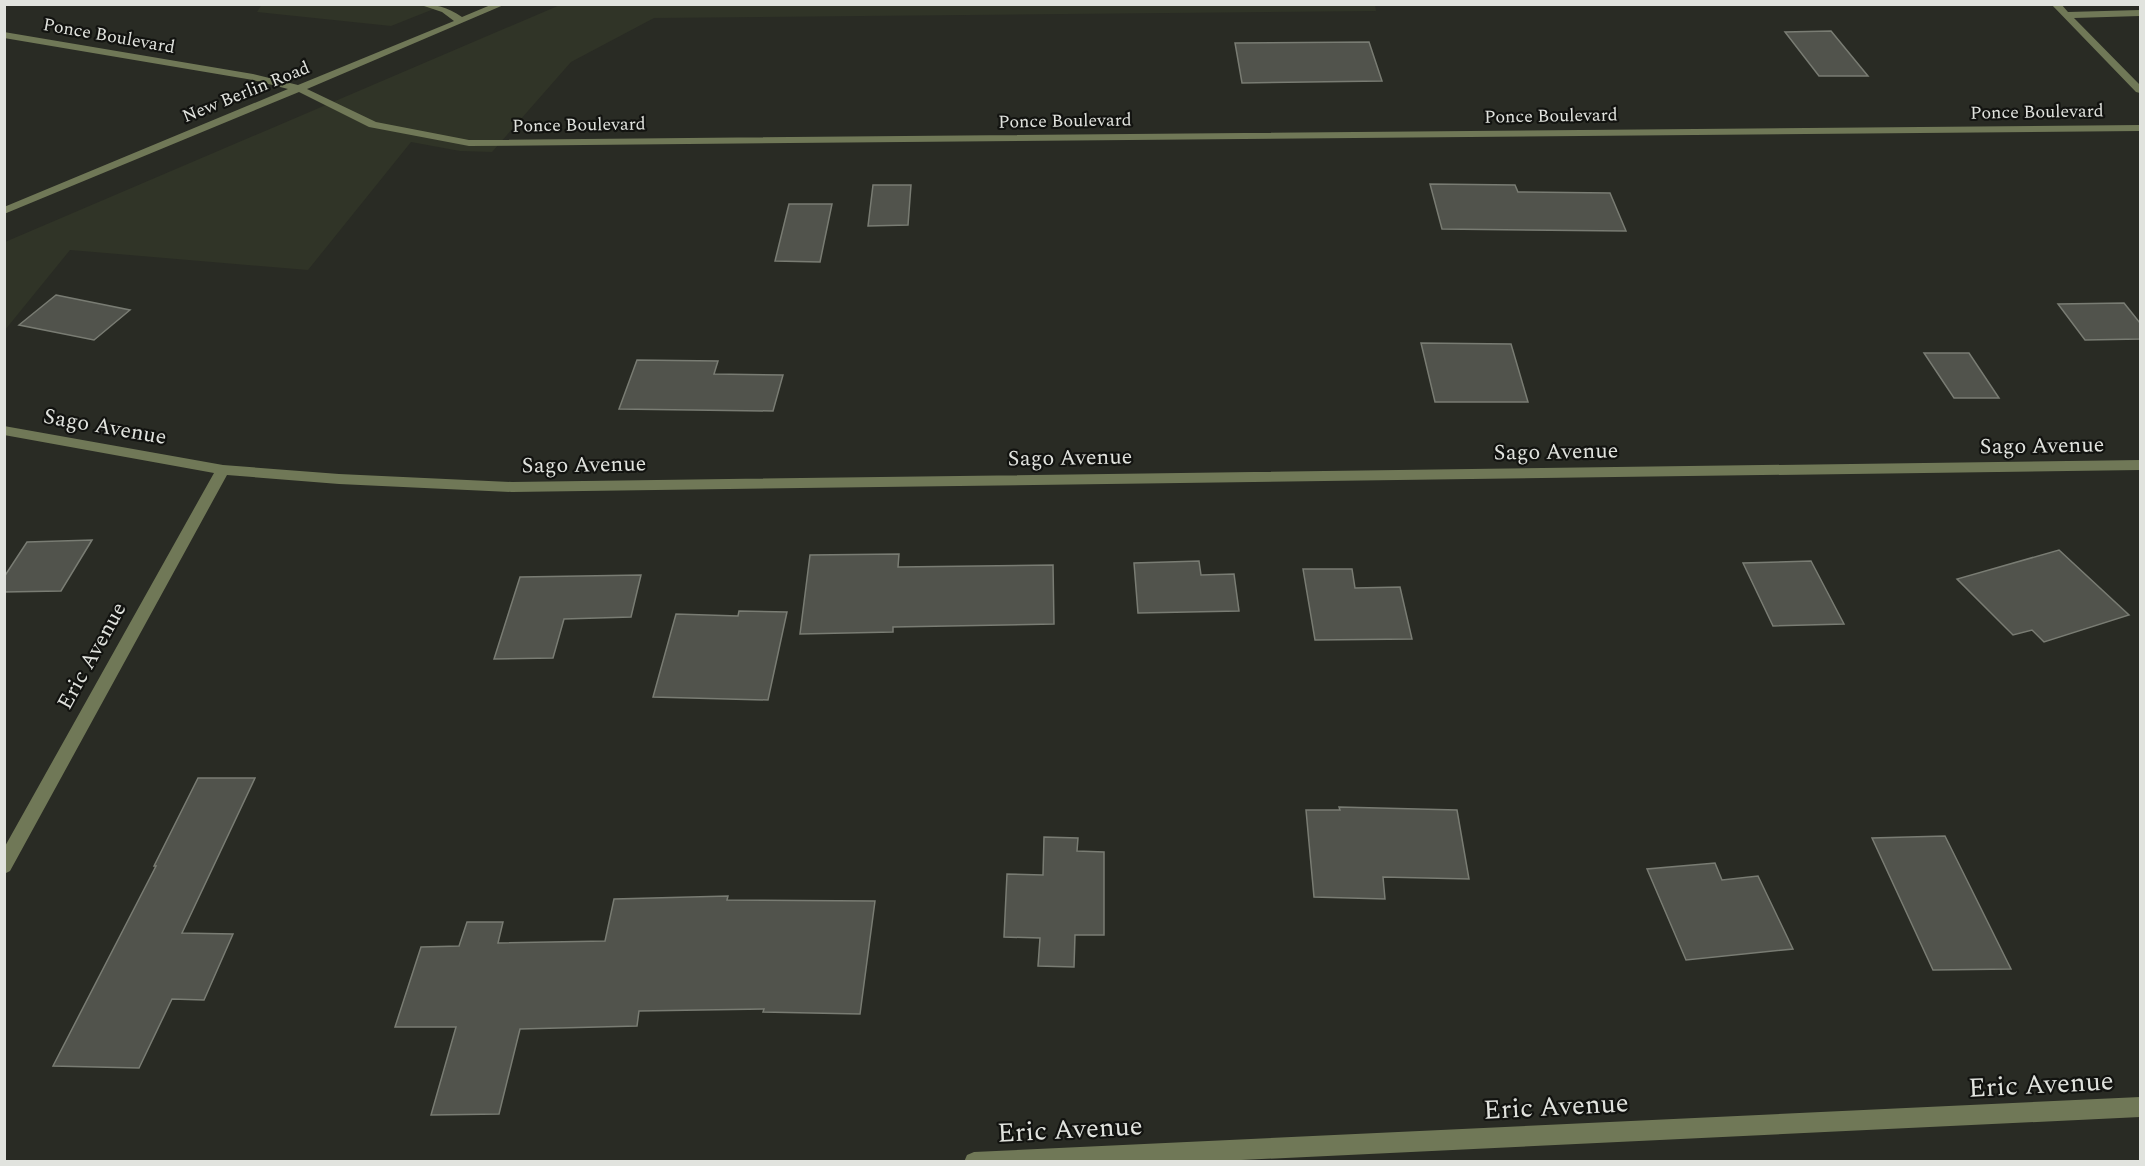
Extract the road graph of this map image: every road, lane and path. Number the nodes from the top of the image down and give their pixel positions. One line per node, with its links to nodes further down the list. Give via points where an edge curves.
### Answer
1 (422, 4): 6 (street, via 446,10)
2 (502, 4): 6 (street, New Berlin Road)
3 (2055, 4): 5 (street)
4 (2140, 13): 5 (street)
5 (2066, 15): 9 (street)
6 (461, 21): 8 (street, New Berlin Road)
7 (4, 35): 8 (street, Ponce Boulevard, via 253,77)
8 (300, 89): 10 (street, Ponce Boulevard, via 374,125 469,143); 11 (street, New Berlin Road)
9 (2140, 90)
10 (2140, 128)
11 (4, 211)
12 (4, 430): 14 (street, Sago Avenue)
13 (2140, 465): 14 (street, Sago Avenue, via 512,487)
14 (223, 470): 15 (street, Eric Avenue)
15 (4, 866)
16 (2140, 1107): 17 (street, Eric Avenue)
17 (974, 1161)

